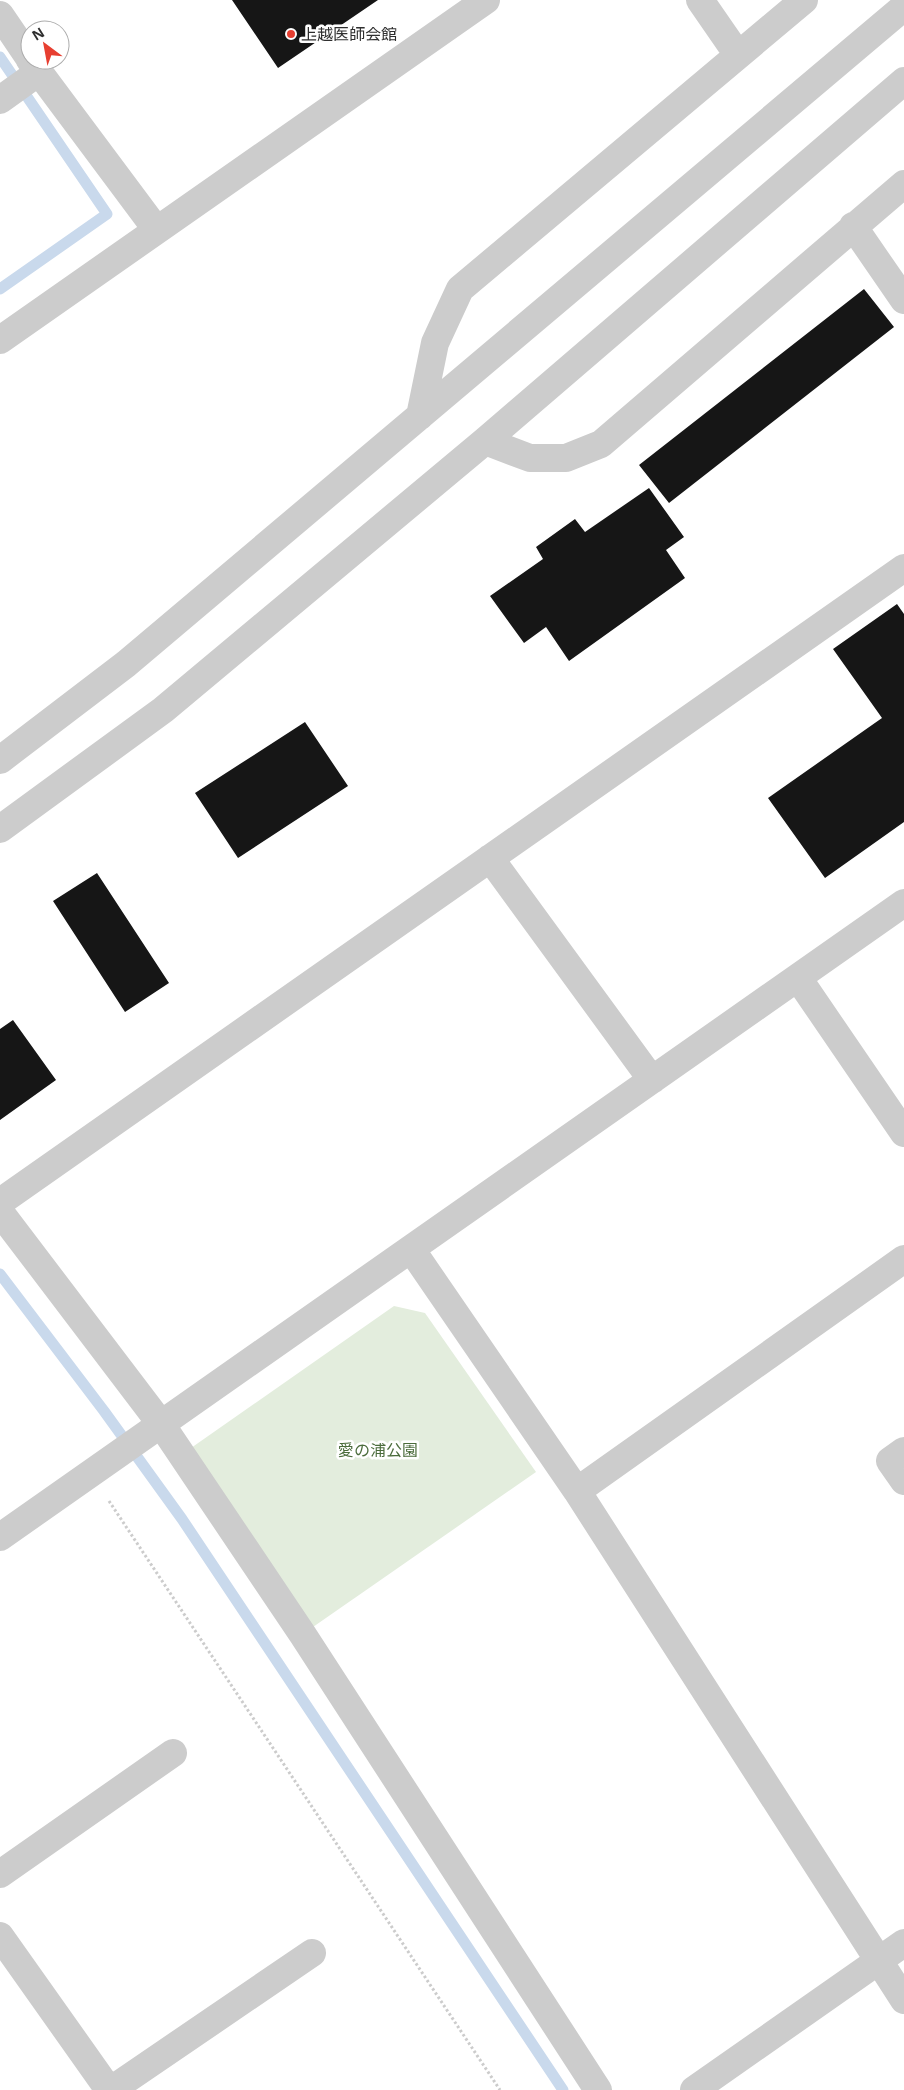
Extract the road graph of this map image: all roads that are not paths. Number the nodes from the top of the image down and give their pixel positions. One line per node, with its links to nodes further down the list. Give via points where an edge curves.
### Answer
1 (486, 0): 14 (street)
2 (700, 0): 7 (street)
3 (804, 0): 7 (street)
4 (904, 6): 17 (street)
5 (0, 15): 6 (street)
6 (20, 45)
7 (738, 55): 17 (street, via 460,289 435,343)
8 (28, 70): 11 (street)
9 (37, 70): 14 (street)
10 (904, 81): 18 (street)
11 (0, 100)
12 (904, 184): 13 (street)
13 (852, 226): 15 (street); 18 (street, via 601,444 566,458 530,458)
14 (156, 229): 16 (street)
15 (904, 300)
16 (0, 340)
17 (420, 416): 20 (street, via 126,664)
18 (484, 441): 21 (street, via 163,710)
19 (904, 568): 22 (street)
20 (0, 760)
21 (0, 829)
22 (490, 858): 25 (street); 27 (street)
23 (904, 903): 24 (street)
24 (798, 978): 25 (street); 26 (street)
25 (652, 1080): 29 (street)
26 (904, 1133)
27 (0, 1202)
28 (0, 1212): 31 (street)
29 (411, 1249): 31 (street); 34 (street)
30 (904, 1259): 34 (street)
31 (162, 1424): 35 (street); 44 (street)
32 (904, 1452): 33 (street, via 890,1461)
33 (904, 1481)
34 (577, 1492): 41 (street)
35 (0, 1537)
36 (173, 1753): 37 (street)
37 (0, 1874)
38 (0, 1936): 43 (street)
39 (904, 1943): 41 (street)
40 (312, 1954): 43 (street)
41 (878, 1961): 42 (street); 45 (street)
42 (904, 2000)
43 (110, 2090)
44 (598, 2090)
45 (694, 2090)

